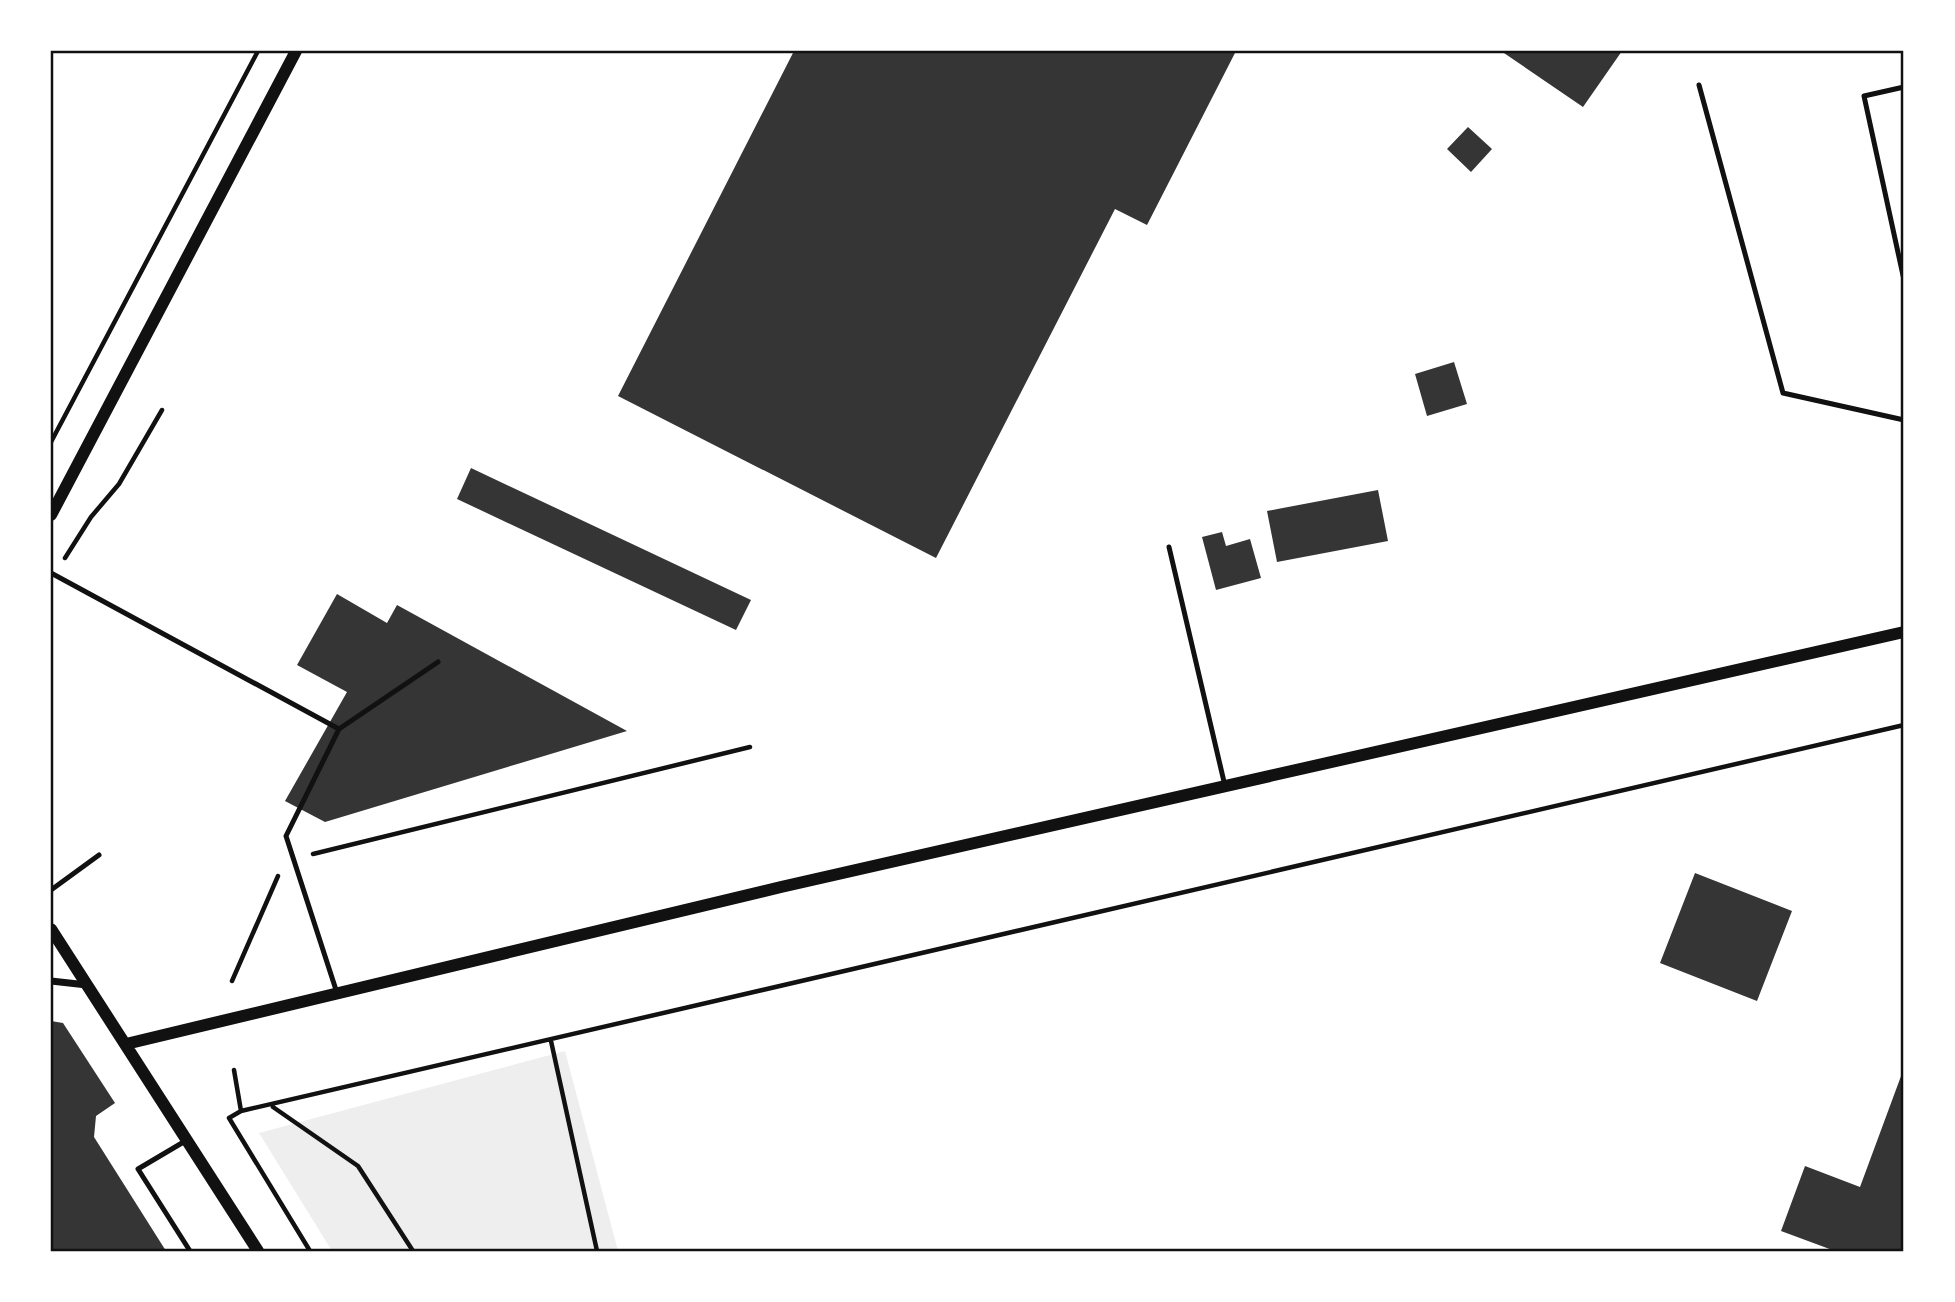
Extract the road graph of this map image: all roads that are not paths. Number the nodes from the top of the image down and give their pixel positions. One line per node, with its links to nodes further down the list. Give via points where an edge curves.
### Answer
1 (296, 51): 6 (street)
2 (1699, 85): 5 (lane, via 1783,393)
3 (1904, 87): 4 (lane, via 1864,96)
4 (1904, 280)
5 (1904, 420)
6 (51, 515)
7 (1170, 547): 12 (lane)
8 (53, 574): 11 (lane)
9 (1904, 632): 12 (street)
10 (438, 662): 11 (lane)
11 (339, 729): 18 (lane, via 286,836)
12 (1225, 786): 18 (street)
13 (99, 855): 14 (lane)
14 (51, 890)
15 (51, 929): 17 (street)
16 (51, 981): 17 (street)
17 (87, 985): 19 (street)
18 (337, 993): 19 (street)
19 (126, 1044): 20 (street)
20 (188, 1140): 21 (lane, via 138,1170); 22 (street)
21 (190, 1251)
22 (258, 1251)

